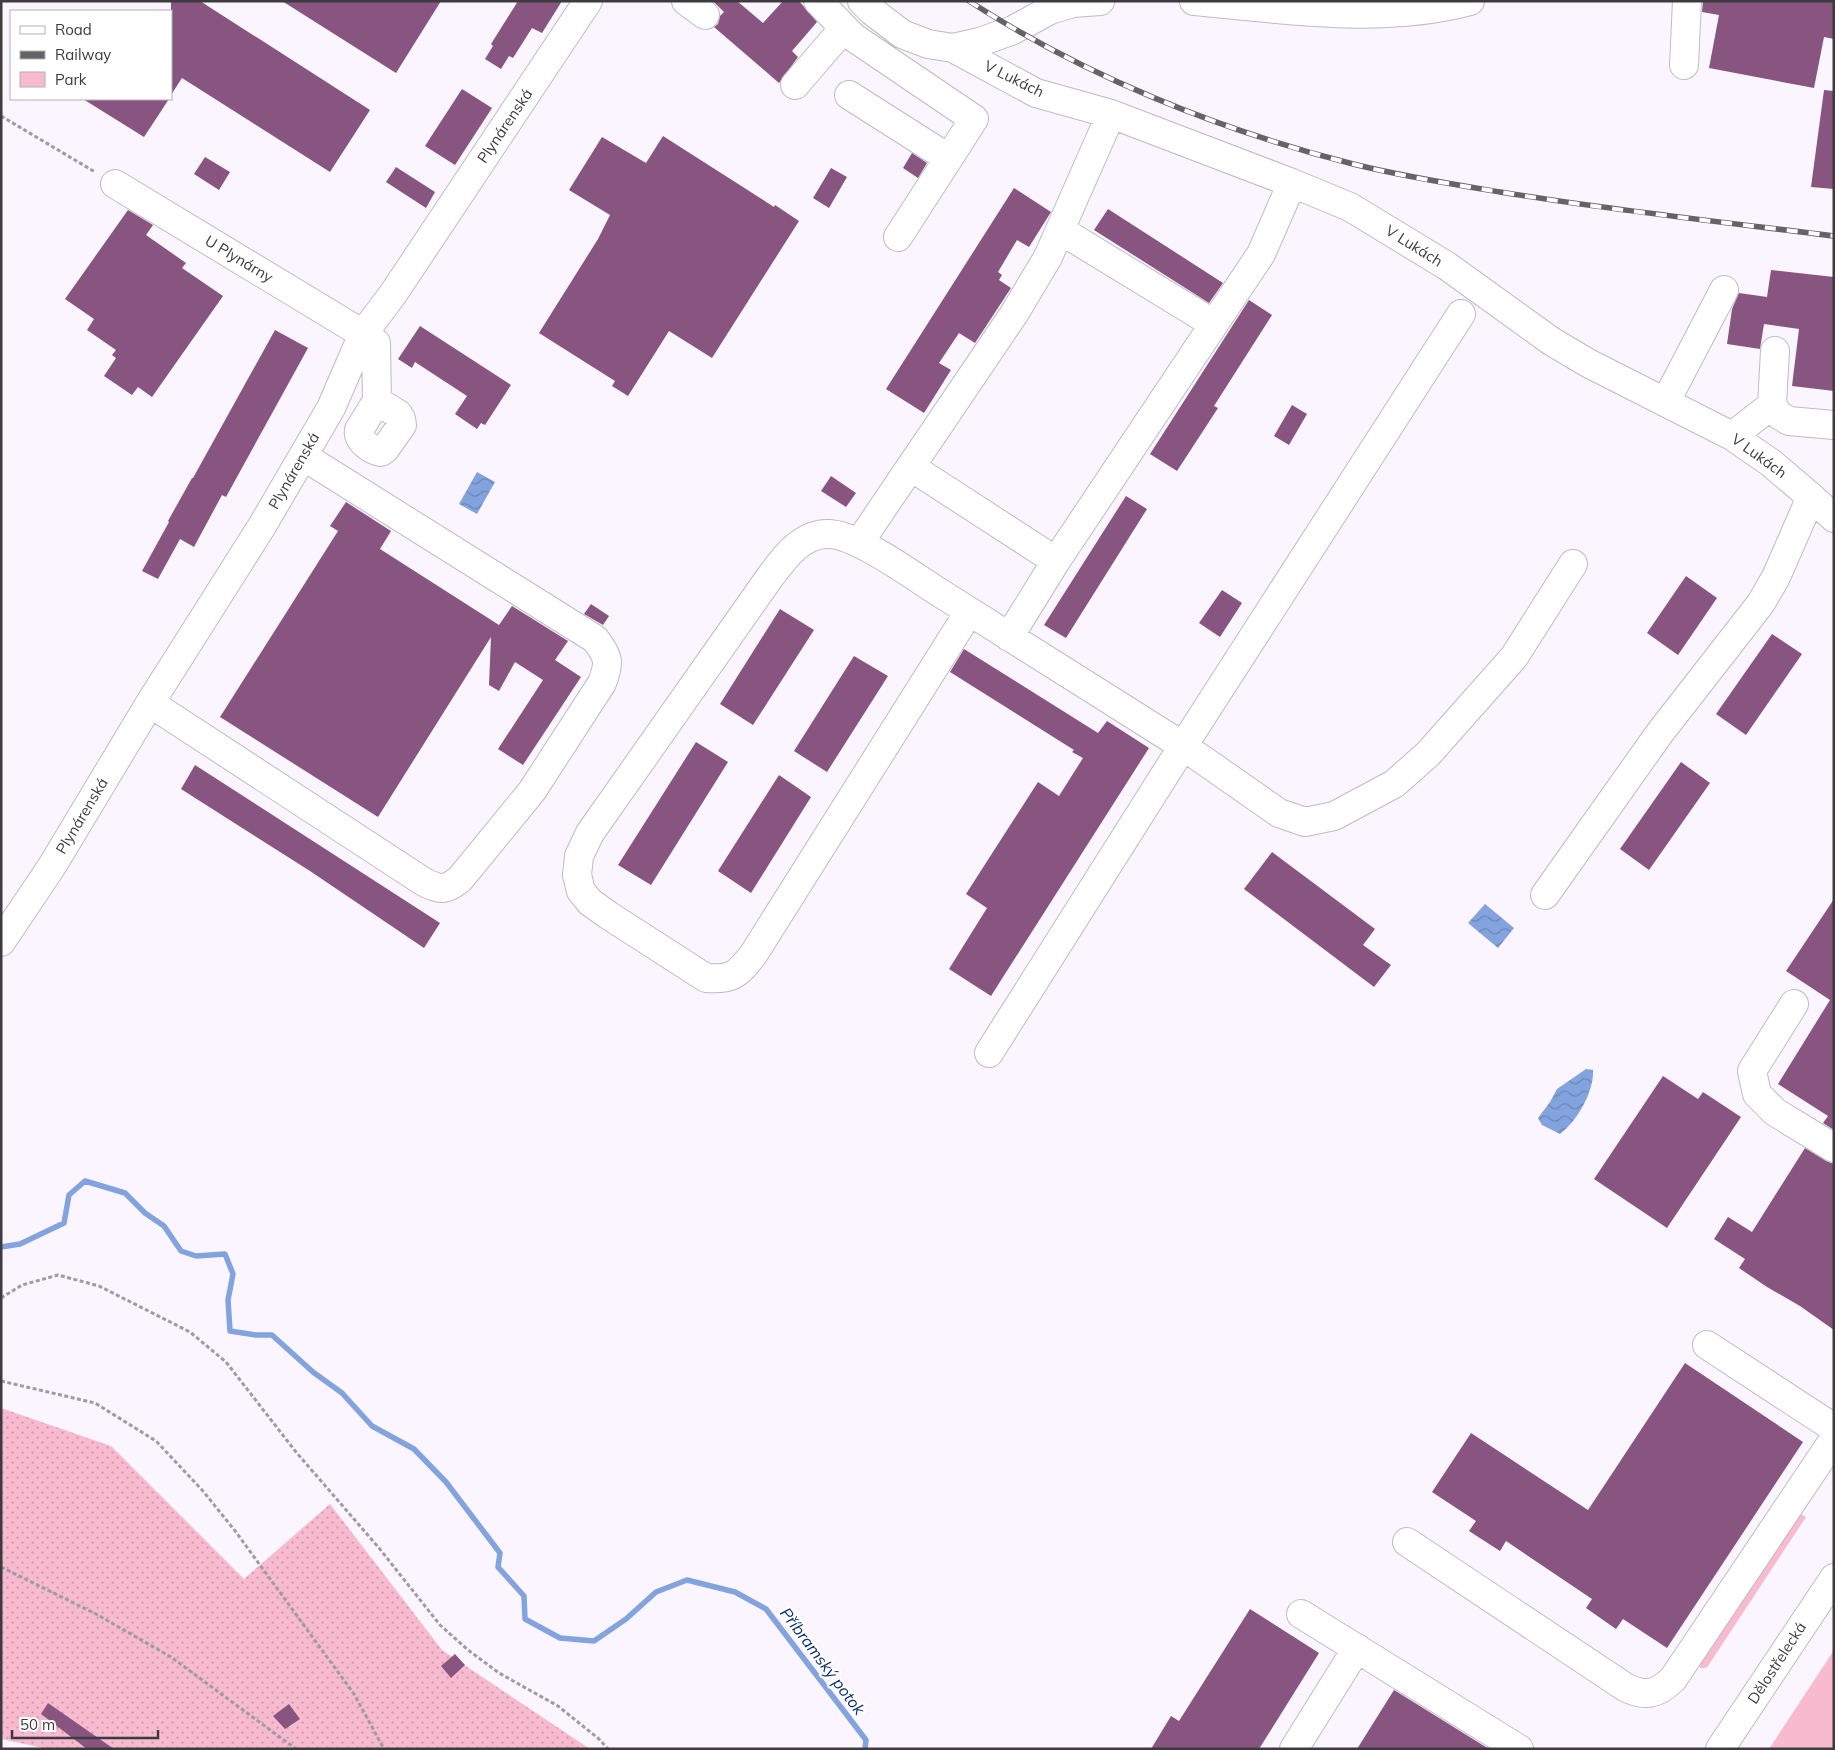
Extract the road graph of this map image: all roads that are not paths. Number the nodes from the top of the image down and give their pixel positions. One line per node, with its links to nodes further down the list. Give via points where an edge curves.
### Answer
1 (588, 1): 23 (street, Plynárenská)
2 (818, 1): 9 (street)
3 (862, 1): 10 (street, via 902,34 928,44)
4 (1100, 1): 8 (street)
5 (1194, 1): 6 (street, via 1336,14 1407,12)
6 (1470, 1)
7 (1687, 1): 11 (street)
8 (1048, 6): 10 (street, via 1013,30)
9 (844, 28): 12 (street); 15 (street, via 974,119)
10 (954, 48): 14 (street, V Lukách, via 1036,93)
11 (1684, 65)
12 (795, 85)
13 (849, 95): 15 (street)
14 (1111, 114): 16 (street, V Lukách); 18 (street)
15 (948, 158): 19 (street)
16 (1292, 183): 22 (street, via 1261,254); 26 (street, V Lukách, via 1350,207 1447,266 1551,341)
17 (115, 184): 23 (street, U Plynárny)
18 (1060, 230): 22 (street); 31 (street, via 1014,314)
19 (898, 237)
20 (1724, 290): 26 (street)
21 (1461, 314): 40 (street)
22 (1214, 324): 35 (street)
23 (364, 334): 25 (street, via 376,343); 30 (street, Plynárenská, via 331,408)
24 (1775, 351): 27 (street)
25 (376, 401)
26 (1666, 401): 29 (street, V Lukách)
27 (1772, 405): 28 (street, via 1779,415 1790,421); 29 (street)
28 (1834, 425)
29 (1732, 436): 32 (street, V Lukách, via 1772,463)
30 (302, 456): 39 (street, Plynárenská, via 262,526); 39 (street, via 595,639 606,653 607,669 602,683 532,791 460,879 450,888 439,889)
31 (910, 467): 34 (street); 35 (street)
32 (1811, 496): 33 (street, V Lukách); 41 (street, via 1776,577 1761,603 1659,734)
33 (1834, 518)
34 (859, 543): 37 (street); 37 (street, via 826,534 812,537 788,554 596,825 579,856 576,875 581,891 590,902 698,973 706,978 732,977 753,955)
35 (1056, 561): 38 (street)
36 (1573, 564): 40 (street, via 1514,656 1428,754 1394,784 1334,816 1305,822 1279,813)
37 (969, 612): 38 (street)
38 (1009, 637): 40 (street)
39 (150, 703): 42 (street, Plynárenská, via 52,866)
40 (1182, 746): 44 (street)
41 (1544, 895)
42 (1, 942)
43 (1794, 1004): 45 (street, via 1752,1071 1757,1094 1775,1112)
44 (989, 1053)
45 (1834, 1148)
46 (1706, 1344): 47 (street)
47 (1834, 1428)
48 (1834, 1439): 49 (street, via 1673,1679 1650,1694 1624,1687)
49 (1408, 1542)
50 (1834, 1578): 55 (street, Dělostřelecká)
51 (1301, 1614): 52 (street)
52 (1357, 1648): 53 (street); 54 (street)
53 (1294, 1749)
54 (1519, 1749)
55 (1720, 1749)

